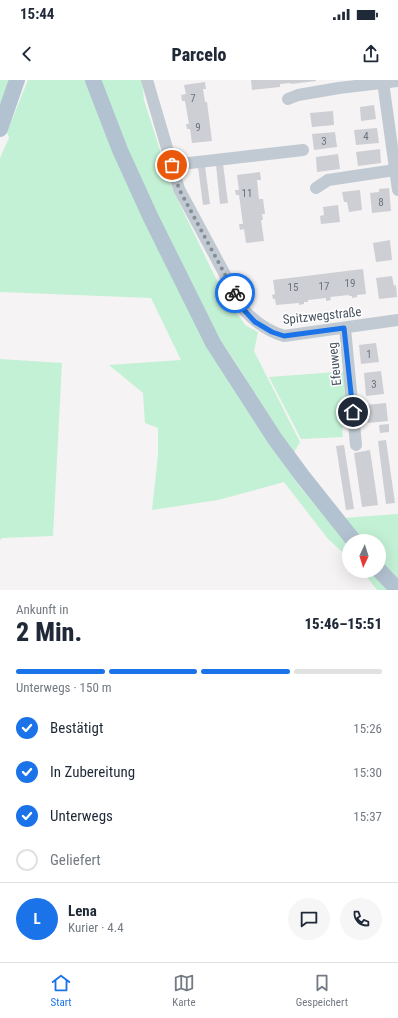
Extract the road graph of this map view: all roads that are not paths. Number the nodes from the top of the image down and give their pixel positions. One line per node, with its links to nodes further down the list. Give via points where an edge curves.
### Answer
1 (17, 80): 8 (main road)
2 (93, 80): 17 (main road, via 120,150 150,216 213,343 275,439)
3 (147, 80): 10 (street, Spitzwegstraße)
4 (398, 81): 5 (street)
5 (383, 82): 6 (street); 11 (street)
6 (353, 83): 7 (street)
7 (288, 99)
8 (0, 129)
9 (303, 150): 10 (street)
10 (172, 165): 15 (street, Spitzwegstraße, via 179,189 244,310 255,322 284,336)
11 (396, 170): 12 (street, via 328,180); 13 (street)
12 (316, 188)
13 (398, 190)
14 (398, 320): 15 (street, Spitzwegstraße)
15 (344, 328): 16 (street, Efeuweg)
16 (356, 445)
17 (348, 534)
18 (386, 577): 19 (main road)
19 (398, 590)

